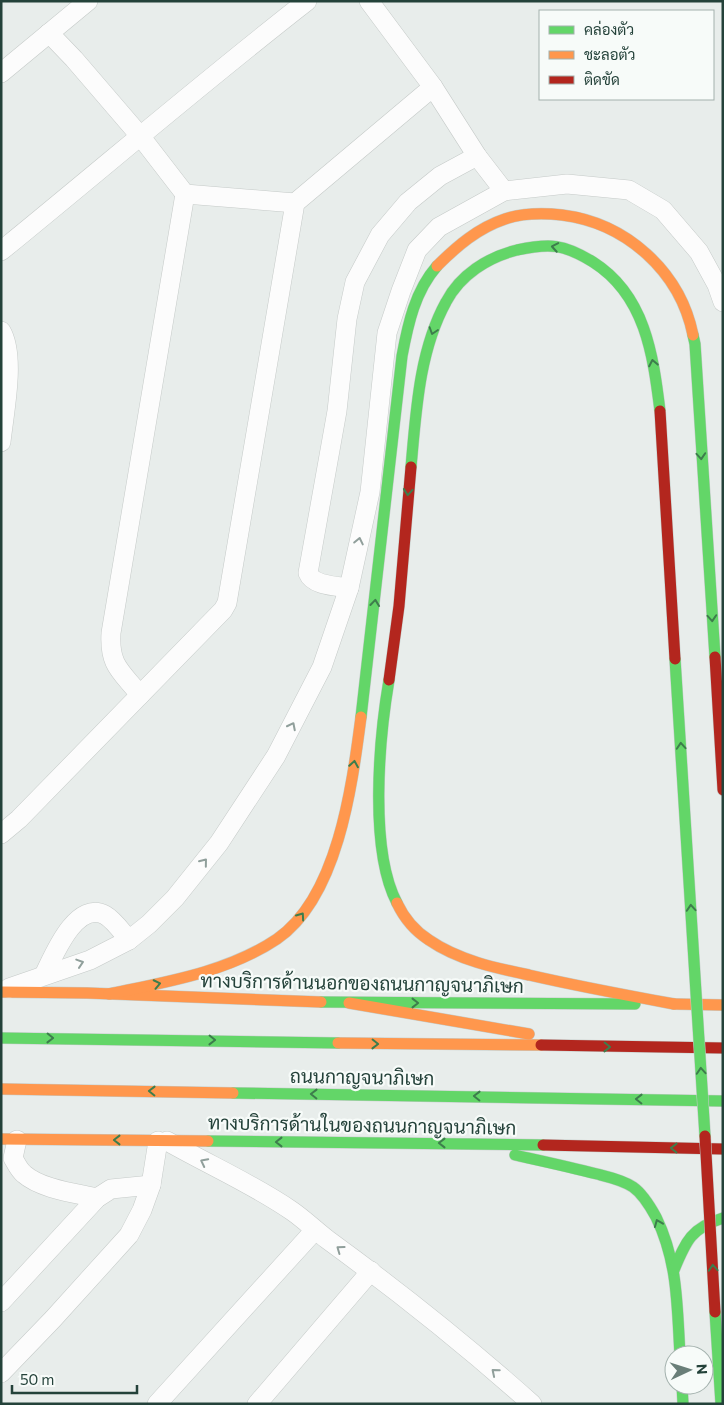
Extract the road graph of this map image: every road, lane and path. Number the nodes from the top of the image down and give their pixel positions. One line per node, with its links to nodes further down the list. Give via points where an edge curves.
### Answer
1 (88, 1): 4 (street)
2 (307, 1): 7 (street, via 231,60)
3 (369, 1): 6 (street)
4 (49, 33): 5 (street); 7 (street)
5 (1, 73)
6 (433, 87): 8 (street); 11 (street)
7 (141, 137): 10 (street); 12 (street)
8 (478, 156): 9 (street); 16 (street, via 440,176 408,202 380,235 355,282 347,319 337,412 308,573 316,582)
9 (504, 191): 13 (street, via 568,184 629,190 663,210 700,252 718,285); 16 (street, one-way to 9, via 370,492 387,333 417,250 439,227)
10 (185, 194): 11 (street); 17 (street, via 111,633 114,664)
11 (295, 203): 17 (street, via 226,603 216,620)
12 (1, 251)
13 (723, 302)
14 (1, 331): 15 (street, via 9,363)
15 (1, 442)
16 (349, 588): 20 (street, one-way to 16, via 175,898 219,843 276,756 322,667)
17 (140, 695): 19 (street)
18 (723, 790): 23 (main road, one-way to 18, via 224,965 256,952 296,922 315,895 341,830 354,768 401,364 413,309 425,282 462,241 488,225 508,218 532,213 574,215 631,239 661,267 687,312 695,344)
19 (1, 834)
20 (129, 940): 21 (street, one-way to 20, via 90,960); 21 (street, via 99,912 83,916 65,934)
21 (44, 975): 22 (street)
22 (1, 992): 23 (main road, ทางบริการด้านนอกของถนนกาญจนาภิเษก)
23 (109, 994): 24 (main road, ทางบริการด้านนอกของถนนกาญจนาภิเษก)
24 (348, 1003): 25 (main road, ทางบริการด้านนอกของถนนกาญจนาภิเษก, one-way to 25); 28 (main road, via 497,1027)
25 (674, 1004): 26 (main road, ทางบริการด้านนอกของถนนกาญจนาภิเษก); 48 (main road, one-way to 25, bridge, via 660,411 654,361 644,327 617,279 569,250 551,245 531,247 490,259 474,269 456,285 433,330 420,387 396,631 386,696 379,781 380,833 386,876 399,908 421,934 452,953 487,965 574,985)
26 (723, 1004)
27 (1, 1038): 28 (main road, ถนนกาญจนาภิเษก, one-way to 28)
28 (577, 1046): 29 (main road, ถนนกาญจนาภิเษก, one-way to 29)
29 (723, 1048)
30 (1, 1089): 31 (main road, ถนนกาญจนาภิเษก, one-way to 30)
31 (723, 1101)
32 (162, 1141): 33 (main road, ทางบริการด้านในของถนนกาญจนาภิเษก, one-way to 32); 35 (main road, ทางบริการด้านในของถนนกาญจนาภิเษก, one-way to 35); 36 (street); 39 (street, one-way to 32, via 293,1212 231,1175)
33 (466, 1143): 34 (main road, ทางบริการด้านในของถนนกาญจนาภิเษก, one-way to 33); 40 (main road, one-way to 33, via 652,1208 634,1187 586,1171)
34 (723, 1149)
35 (8, 1152): 37 (street, via 22,1173 30,1178 51,1187)
36 (151, 1185): 37 (street, via 111,1189); 44 (street, via 129,1235)
37 (96, 1198): 42 (street)
38 (723, 1218): 40 (main road, via 704,1223 695,1230 683,1246)
39 (315, 1230): 41 (street, one-way to 39); 45 (street)
40 (674, 1270): 43 (main road)
41 (372, 1271): 46 (street); 47 (street, one-way to 41)
42 (1, 1302)
43 (679, 1345)
44 (1, 1373)
45 (157, 1404)
46 (257, 1404)
47 (532, 1404)
48 (721, 1404)

